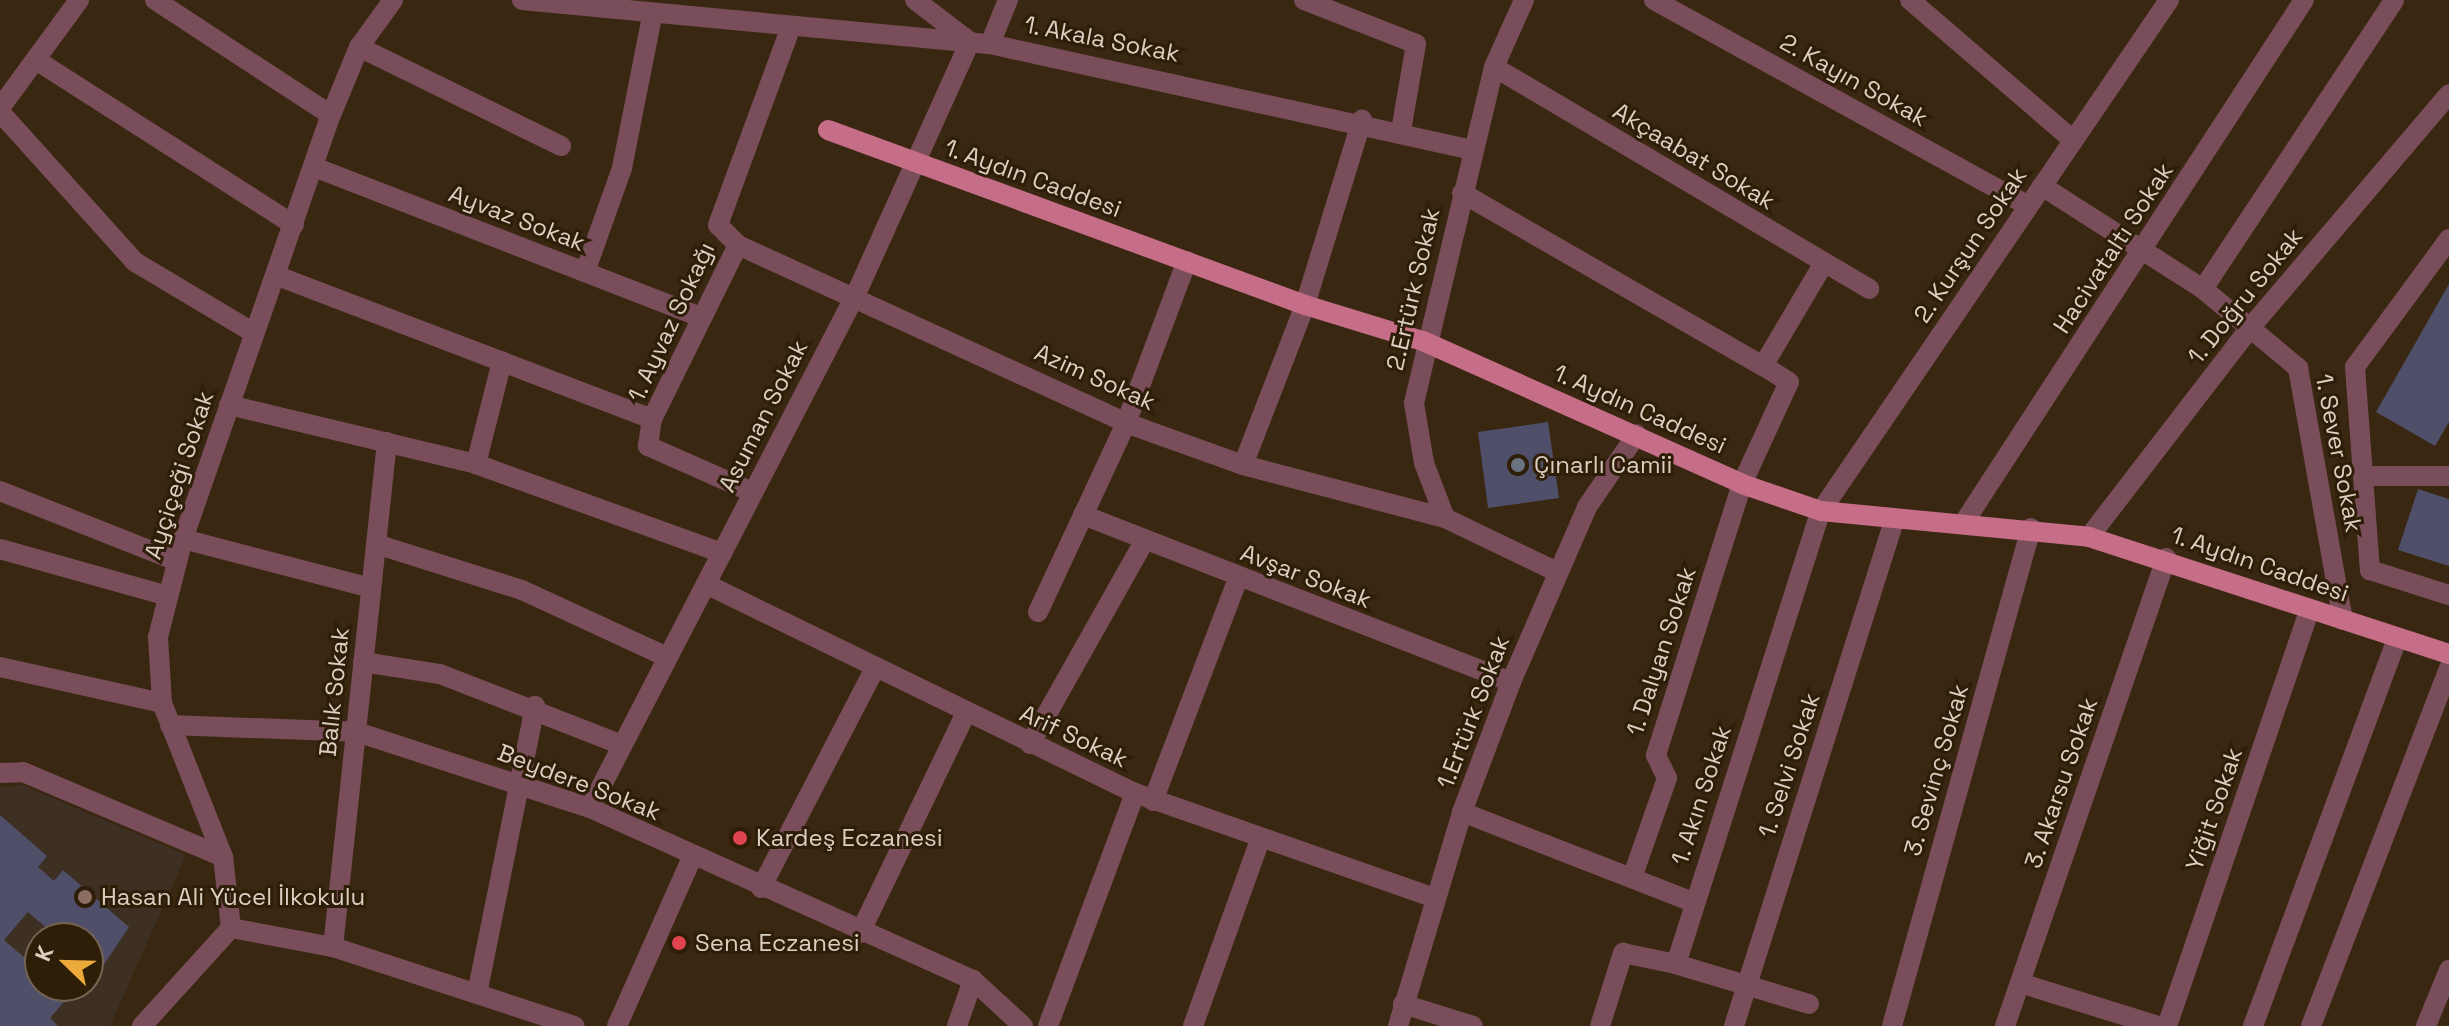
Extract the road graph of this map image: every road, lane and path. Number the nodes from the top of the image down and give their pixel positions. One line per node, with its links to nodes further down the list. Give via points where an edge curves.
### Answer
1 (79, 0): 19 (street)
2 (155, 0): 23 (street)
3 (393, 0): 18 (street, Ayçiçeği Sokak)
4 (522, 0): 15 (street, 1. Akala Sokak)
5 (915, 0): 17 (street)
6 (1008, 0): 17 (street, Asuman Sokak)
7 (1304, 0): 26 (street, via 1416,44)
8 (1524, 0): 20 (street, 2.Ertürk Sokak)
9 (1654, 0): 34 (street, 2. Kayın Sokak)
10 (1910, 0): 27 (street)
11 (2304, 0): 38 (street, Hacivataltı Sokak)
12 (2394, 0): 44 (street)
13 (2162, 3): 27 (street, 2. Kurşun Sokak)
14 (691, 10): 15 (street, 1. Akala Sokak); 16 (street, 1. Akala Sokak)
15 (652, 17): 41 (street, via 622,168)
16 (790, 29): 17 (street, 1. Akala Sokak); 37 (street, 1. Ayvaz Sokağı, via 718,225)
17 (980, 43): 24 (street, 1. Akala Sokak); 30 (street, Asuman Sokak)
18 (359, 47): 23 (street, Ayçiçeği Sokak); 28 (street)
19 (36, 60): 22 (street); 35 (street)
20 (1494, 67): 29 (street, 2.Ertürk Sokak); 40 (street, Akçaabat Sokak)
21 (2449, 94): 48 (street, 1. Doğru Sokak)
22 (0, 110): 49 (street, via 135,262)
23 (331, 115): 31 (street, Ayçiçeği Sokak)
24 (1362, 120): 26 (street, 1. Akala Sokak); 46 (street)
25 (828, 130): 30 (main road, 1. Aydın Caddesi)
26 (1401, 131): 29 (street, 1. Akala Sokak)
27 (2073, 140): 32 (street, 2. Kurşun Sokak)
28 (561, 146)
29 (1474, 150): 33 (street, 2.Ertürk Sokak)
30 (918, 164): 39 (main road, 1. Aydın Caddesi); 45 (street, Asuman Sokak)
31 (314, 167): 35 (street, Ayçiçeği Sokak); 41 (street, Ayvaz Sokak)
32 (2042, 186): 34 (street, 2. Kurşun Sokak); 38 (street, 1. Sever Sokak)
33 (1462, 193): 50 (street, 2.Ertürk Sokak); 52 (street)
34 (2028, 206): 65 (street, 2. Kurşun Sokak)
35 (294, 225): 42 (street, Ayçiçeği Sokak)
36 (2449, 239): 60 (street, via 2355,367)
37 (738, 245): 45 (street, Azim Sokak); 47 (street, 1. Ayvaz Sokağı)
38 (2143, 251): 44 (street, 1. Sever Sokak); 69 (street, Hacivataltı Sokak)
39 (1187, 261): 46 (main road, 1. Aydın Caddesi); 55 (street)
40 (1824, 263): 43 (street, Akçaabat Sokak); 52 (street)
41 (585, 272): 47 (street, Ayvaz Sokak)
42 (275, 275): 49 (street, Ayçiçeği Sokak); 51 (street)
43 (1869, 289)
44 (2203, 289): 48 (street, 1. Sever Sokak)
45 (856, 294): 55 (street, Azim Sokak); 64 (street, Asuman Sokak)
46 (1305, 305): 50 (main road, 1. Aydın Caddesi); 59 (street)
47 (701, 317): 54 (street, 1. Ayvaz Sokağı)
48 (2250, 328): 71 (street, 1. Doğru Sokak); 87 (street, 1. Sever Sokak, via 2298,368)
49 (254, 333): 53 (street, Ayçiçeği Sokak)
50 (1423, 341): 56 (main road, 1. Aydın Caddesi); 67 (street, 2.Ertürk Sokak, via 1414,403 1424,463)
51 (502, 361): 54 (street); 58 (street)
52 (1763, 366): 62 (street, 1. Dalyan Sokak, via 1789,382)
53 (229, 405): 57 (street); 72 (street, Ayçiçeği Sokak)
54 (652, 419): 64 (street, 1. Ayvaz Sokağı, via 648,446)
55 (1126, 423): 59 (street, Azim Sokak); 66 (street)
56 (1637, 434): 62 (main road, 1. Aydın Caddesi); 79 (street, 1.Ertürk Sokak, via 1587,507)
57 (387, 442): 58 (street); 74 (street, Balık Sokak)
58 (476, 464): 76 (street)
59 (1243, 465): 67 (street, Azim Sokak)
60 (2366, 476): 61 (street); 83 (street, via 2370,570)
61 (2449, 476)
62 (1742, 484): 65 (main road, 1. Aydın Caddesi); 111 (street, 1. Dalyan Sokak, via 1656,755 1667,778)
63 (0, 491): 78 (street)
64 (752, 492): 76 (street, Asuman Sokak)
65 (1821, 511): 68 (main road, 1. Aydın Caddesi); 114 (street, 1. Akın Sokak)
66 (1083, 515): 73 (street, Avşar Sokak); 86 (street)
67 (1445, 518): 79 (street)
68 (1894, 521): 69 (main road, 1. Aydın Caddesi); 122 (street, 1. Selvi Sokak)
69 (1963, 524): 70 (main road, 1. Aydın Caddesi)
70 (2031, 528): 71 (main road, 1. Aydın Caddesi); 137 (street, 3. Sevinç Sokak)
71 (2089, 537): 77 (main road, 1. Aydın Caddesi)
72 (183, 539): 78 (street, Ayçiçeği Sokak); 82 (street)
73 (1145, 540): 80 (street, Avşar Sokak); 102 (street)
74 (376, 544): 82 (street, Balık Sokak); 90 (street, via 522,590)
75 (0, 549): 84 (street)
76 (722, 553): 81 (street, Asuman Sokak)
77 (2166, 558): 85 (main road, 1. Aydın Caddesi); 121 (street, 3. Akarsu Sokak)
78 (177, 561): 84 (street, Ayçiçeği Sokak)
79 (1557, 572): 95 (street, 1.Ertürk Sokak)
80 (1238, 578): 95 (street, Avşar Sokak); 105 (street)
81 (706, 584): 90 (street, Asuman Sokak); 94 (street, Arif Sokak)
82 (371, 588): 91 (street, Balık Sokak)
83 (2449, 595)
84 (168, 596): 96 (street, Ayçiçeği Sokak, via 158,637)
85 (2310, 609): 87 (main road, 1. Aydın Caddesi); 140 (street, Yiğit Sokak)
86 (1038, 612)
87 (2343, 620): 88 (main road, 1. Aydın Caddesi)
88 (2397, 638): 89 (main road, 1. Aydın Caddesi); 141 (street)
89 (2449, 654)
90 (665, 656): 101 (street, Asuman Sokak)
91 (363, 662): 97 (street, via 440,674); 100 (street, Balık Sokak)
92 (0, 667): 96 (street)
93 (2449, 669): 142 (street)
94 (874, 670): 98 (street, Arif Sokak); 112 (street)
95 (1511, 682): 107 (street, 1.Ertürk Sokak)
96 (162, 703): 99 (street, Ayçiçeği Sokak)
97 (535, 706): 101 (street); 104 (street)
98 (966, 713): 102 (street, Arif Sokak); 116 (street)
99 (170, 725): 100 (street, Beydere Sokak); 110 (street, Ayçiçeği Sokak)
100 (357, 732): 104 (street, Beydere Sokak); 117 (street, Balık Sokak)
101 (620, 744): 106 (street, Asuman Sokak)
102 (1030, 744): 105 (street, Arif Sokak)
103 (0, 773): 110 (street, via 23,772)
104 (518, 787): 106 (street, Beydere Sokak); 123 (street)
105 (1144, 797): 108 (street, Arif Sokak); 131 (street)
106 (590, 808): 109 (street, Beydere Sokak)
107 (1462, 812): 111 (street); 113 (street, 1.Ertürk Sokak)
108 (1260, 840): 113 (street, Arif Sokak); 132 (street)
109 (693, 855): 112 (street, Beydere Sokak); 128 (street)
110 (223, 857): 115 (street, Ayçiçeği Sokak)
111 (1632, 878): 114 (street)
112 (761, 888): 116 (street, Beydere Sokak)
113 (1435, 898): 124 (street, 1.Ertürk Sokak)
114 (1693, 902): 118 (street, 1. Akın Sokak)
115 (231, 928): 117 (street); 126 (street)
116 (860, 933): 120 (street, Beydere Sokak)
117 (333, 947): 123 (street)
118 (1676, 964): 122 (street); 135 (street, via 1623,953)
119 (2449, 970): 143 (street)
120 (973, 980): 129 (street); 130 (street, Beydere Sokak)
121 (2020, 983): 138 (street, 3. Akarsu Sokak); 139 (street)
122 (1746, 985): 125 (street); 136 (street, 1. Selvi Sokak)
123 (478, 989): 127 (street)
124 (1403, 1004): 133 (street, 1.Ertürk Sokak); 134 (street)
125 (1809, 1004)
126 (142, 1026)
127 (574, 1026)
128 (617, 1026)
129 (957, 1026)
130 (1023, 1026)
131 (1048, 1026)
132 (1193, 1026)
133 (1398, 1026)
134 (1473, 1026)
135 (1600, 1026)
136 (1734, 1026)
137 (1892, 1026)
138 (2005, 1026)
139 (2158, 1026)
140 (2167, 1026)
141 (2253, 1026)
142 (2311, 1026)
143 (2426, 1026)

